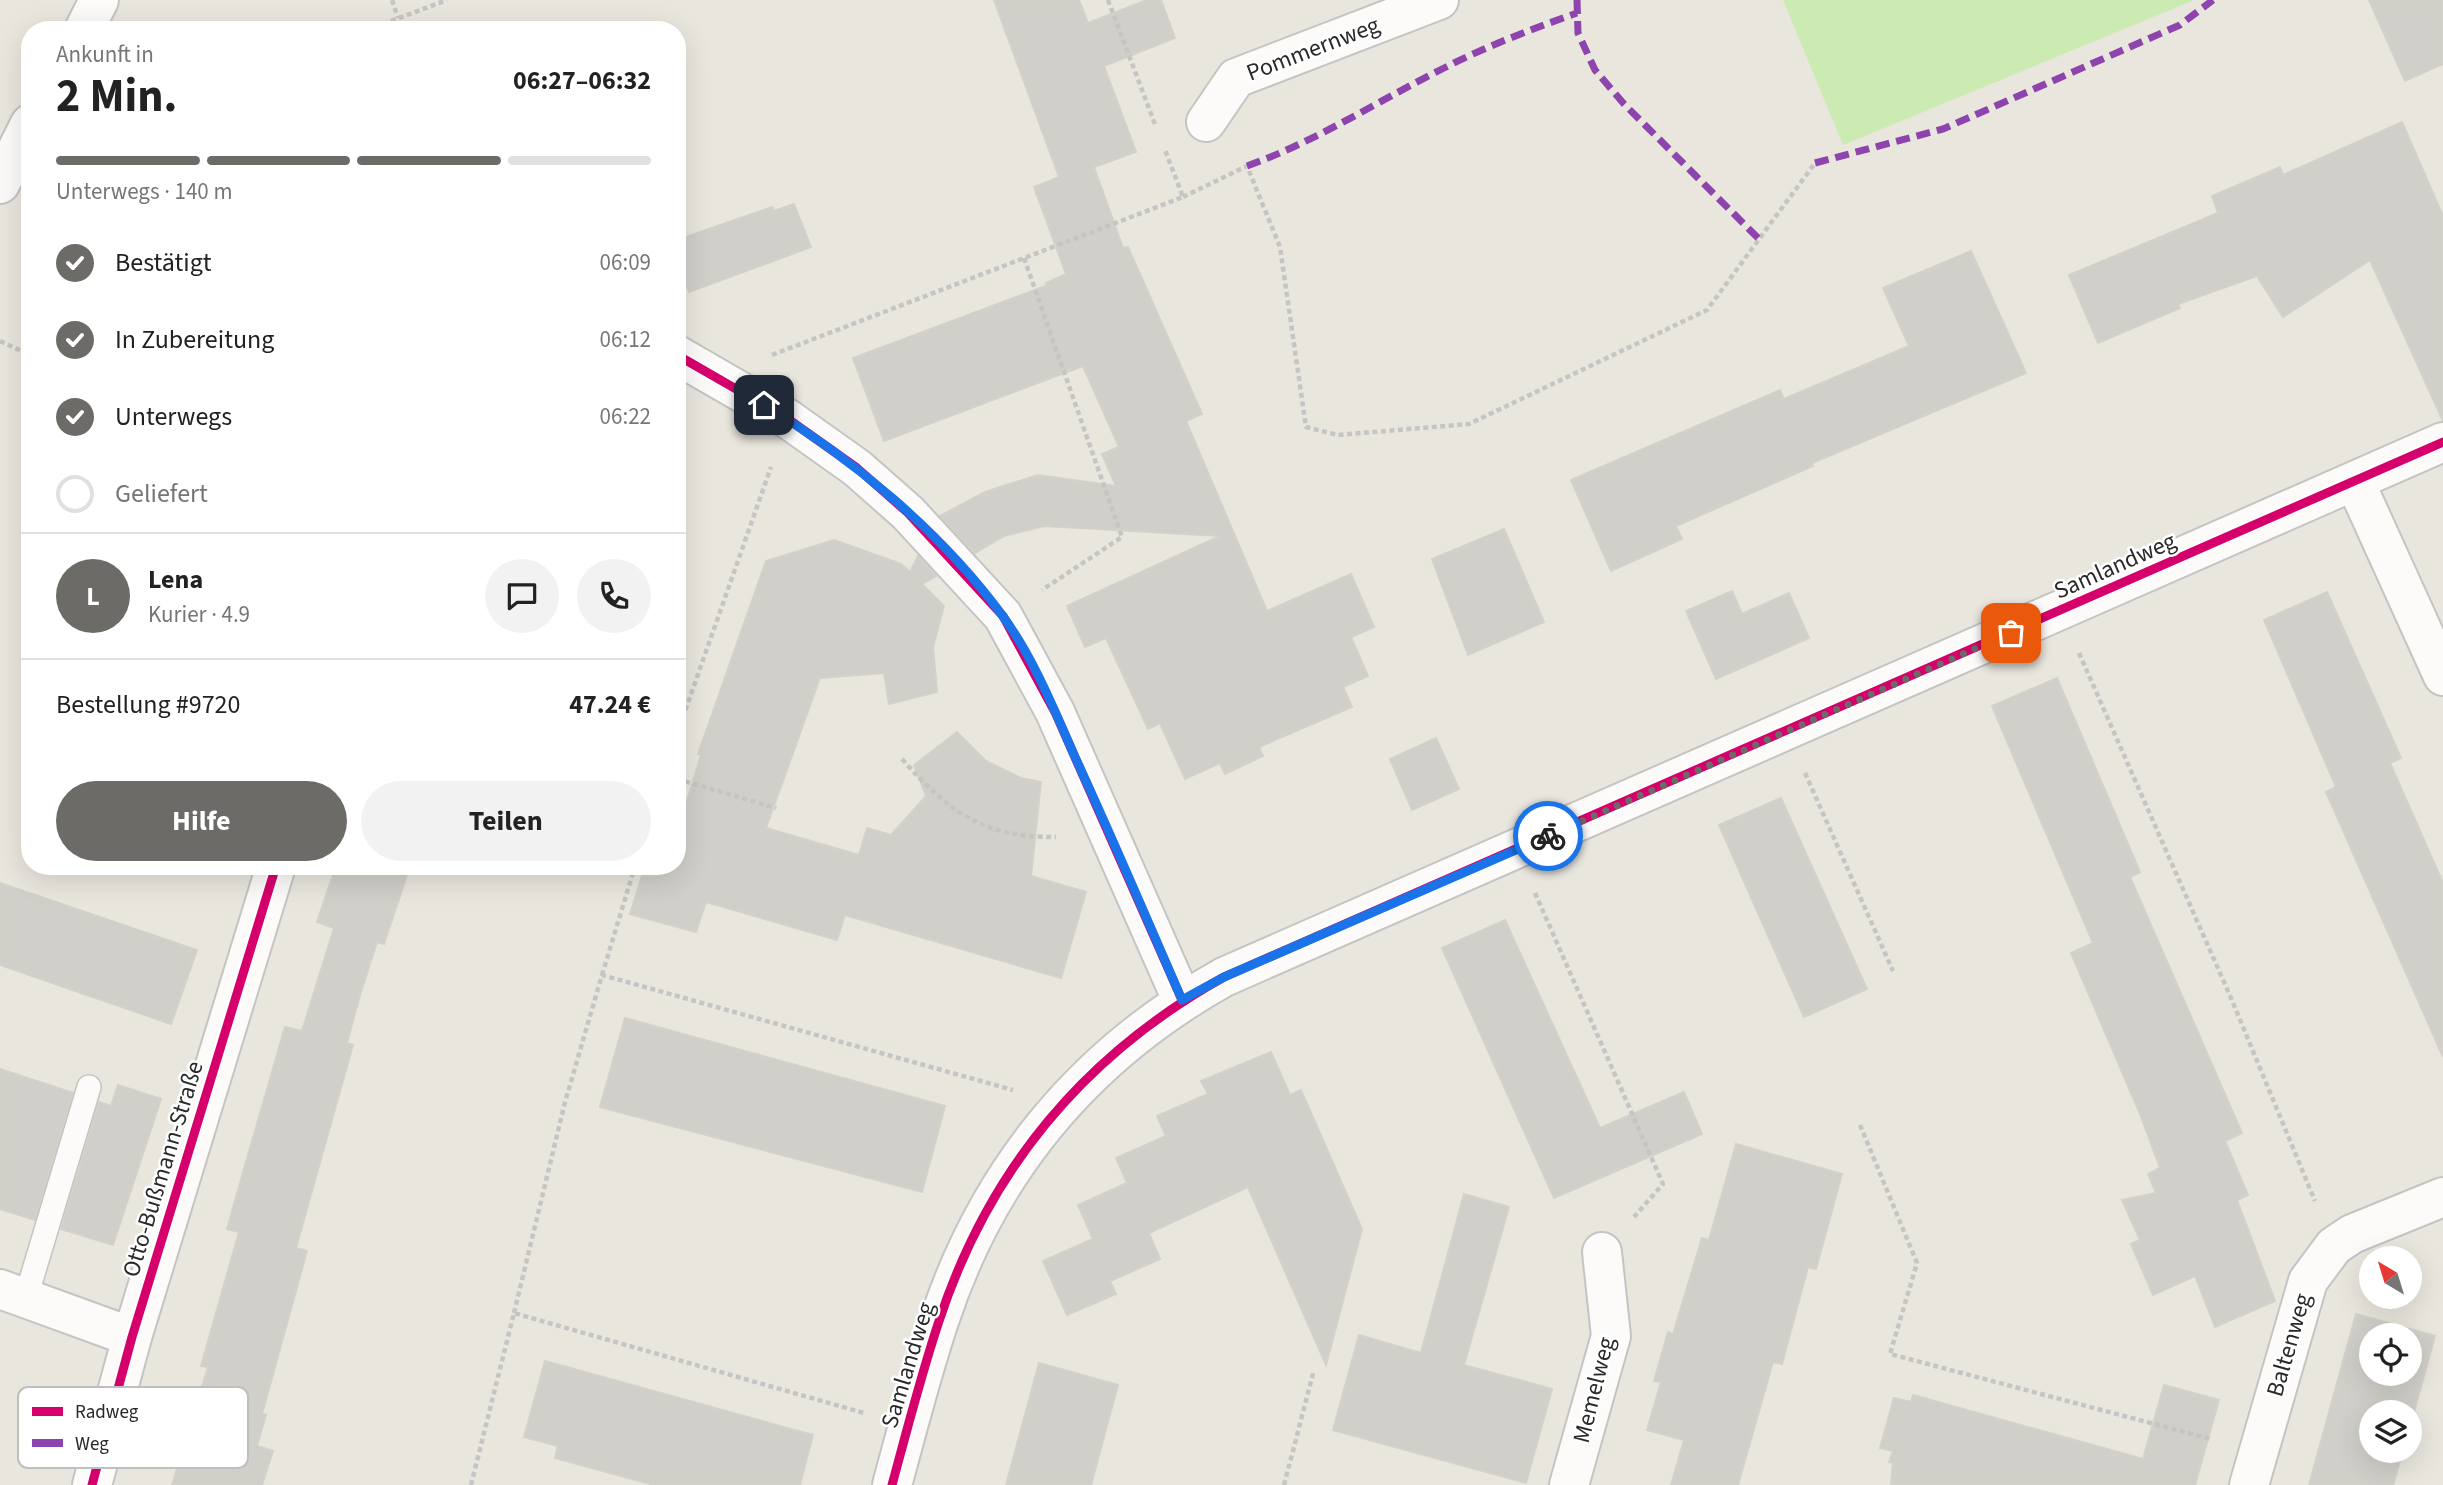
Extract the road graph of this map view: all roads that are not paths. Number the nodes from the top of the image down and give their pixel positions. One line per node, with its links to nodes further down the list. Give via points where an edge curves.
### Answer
1 (99, 0): 3 (street)
2 (1439, 0): 4 (street, Pommernweg, via 1236,78)
3 (88, 21)
4 (1206, 122)
5 (21, 142): 6 (street)
6 (0, 184)
7 (686, 360): 12 (street, via 788,419 857,468 908,513 1003,616 1055,712)
8 (2443, 442): 9 (street, Samlandweg)
9 (2355, 482): 10 (street); 12 (street, Samlandweg, via 1224,977)
10 (2443, 676)
11 (273, 875): 17 (street, Otto-Bußmann-Straße)
12 (1182, 1000): 22 (street, Samlandweg, via 1116,1049 1061,1103 989,1205 940,1319)
13 (89, 1087): 16 (lane)
14 (2443, 1197): 20 (street, Baltenweg, via 2334,1245 2308,1281)
15 (1602, 1252): 23 (street, Memelweg, via 1611,1336)
16 (13, 1293): 17 (street)
17 (132, 1337): 18 (street, Otto-Bußmann-Straße)
18 (118, 1387)
19 (97, 1468): 21 (street, Otto-Bußmann-Straße)
20 (2254, 1468)
21 (92, 1485)
22 (892, 1485)
23 (1569, 1485)

